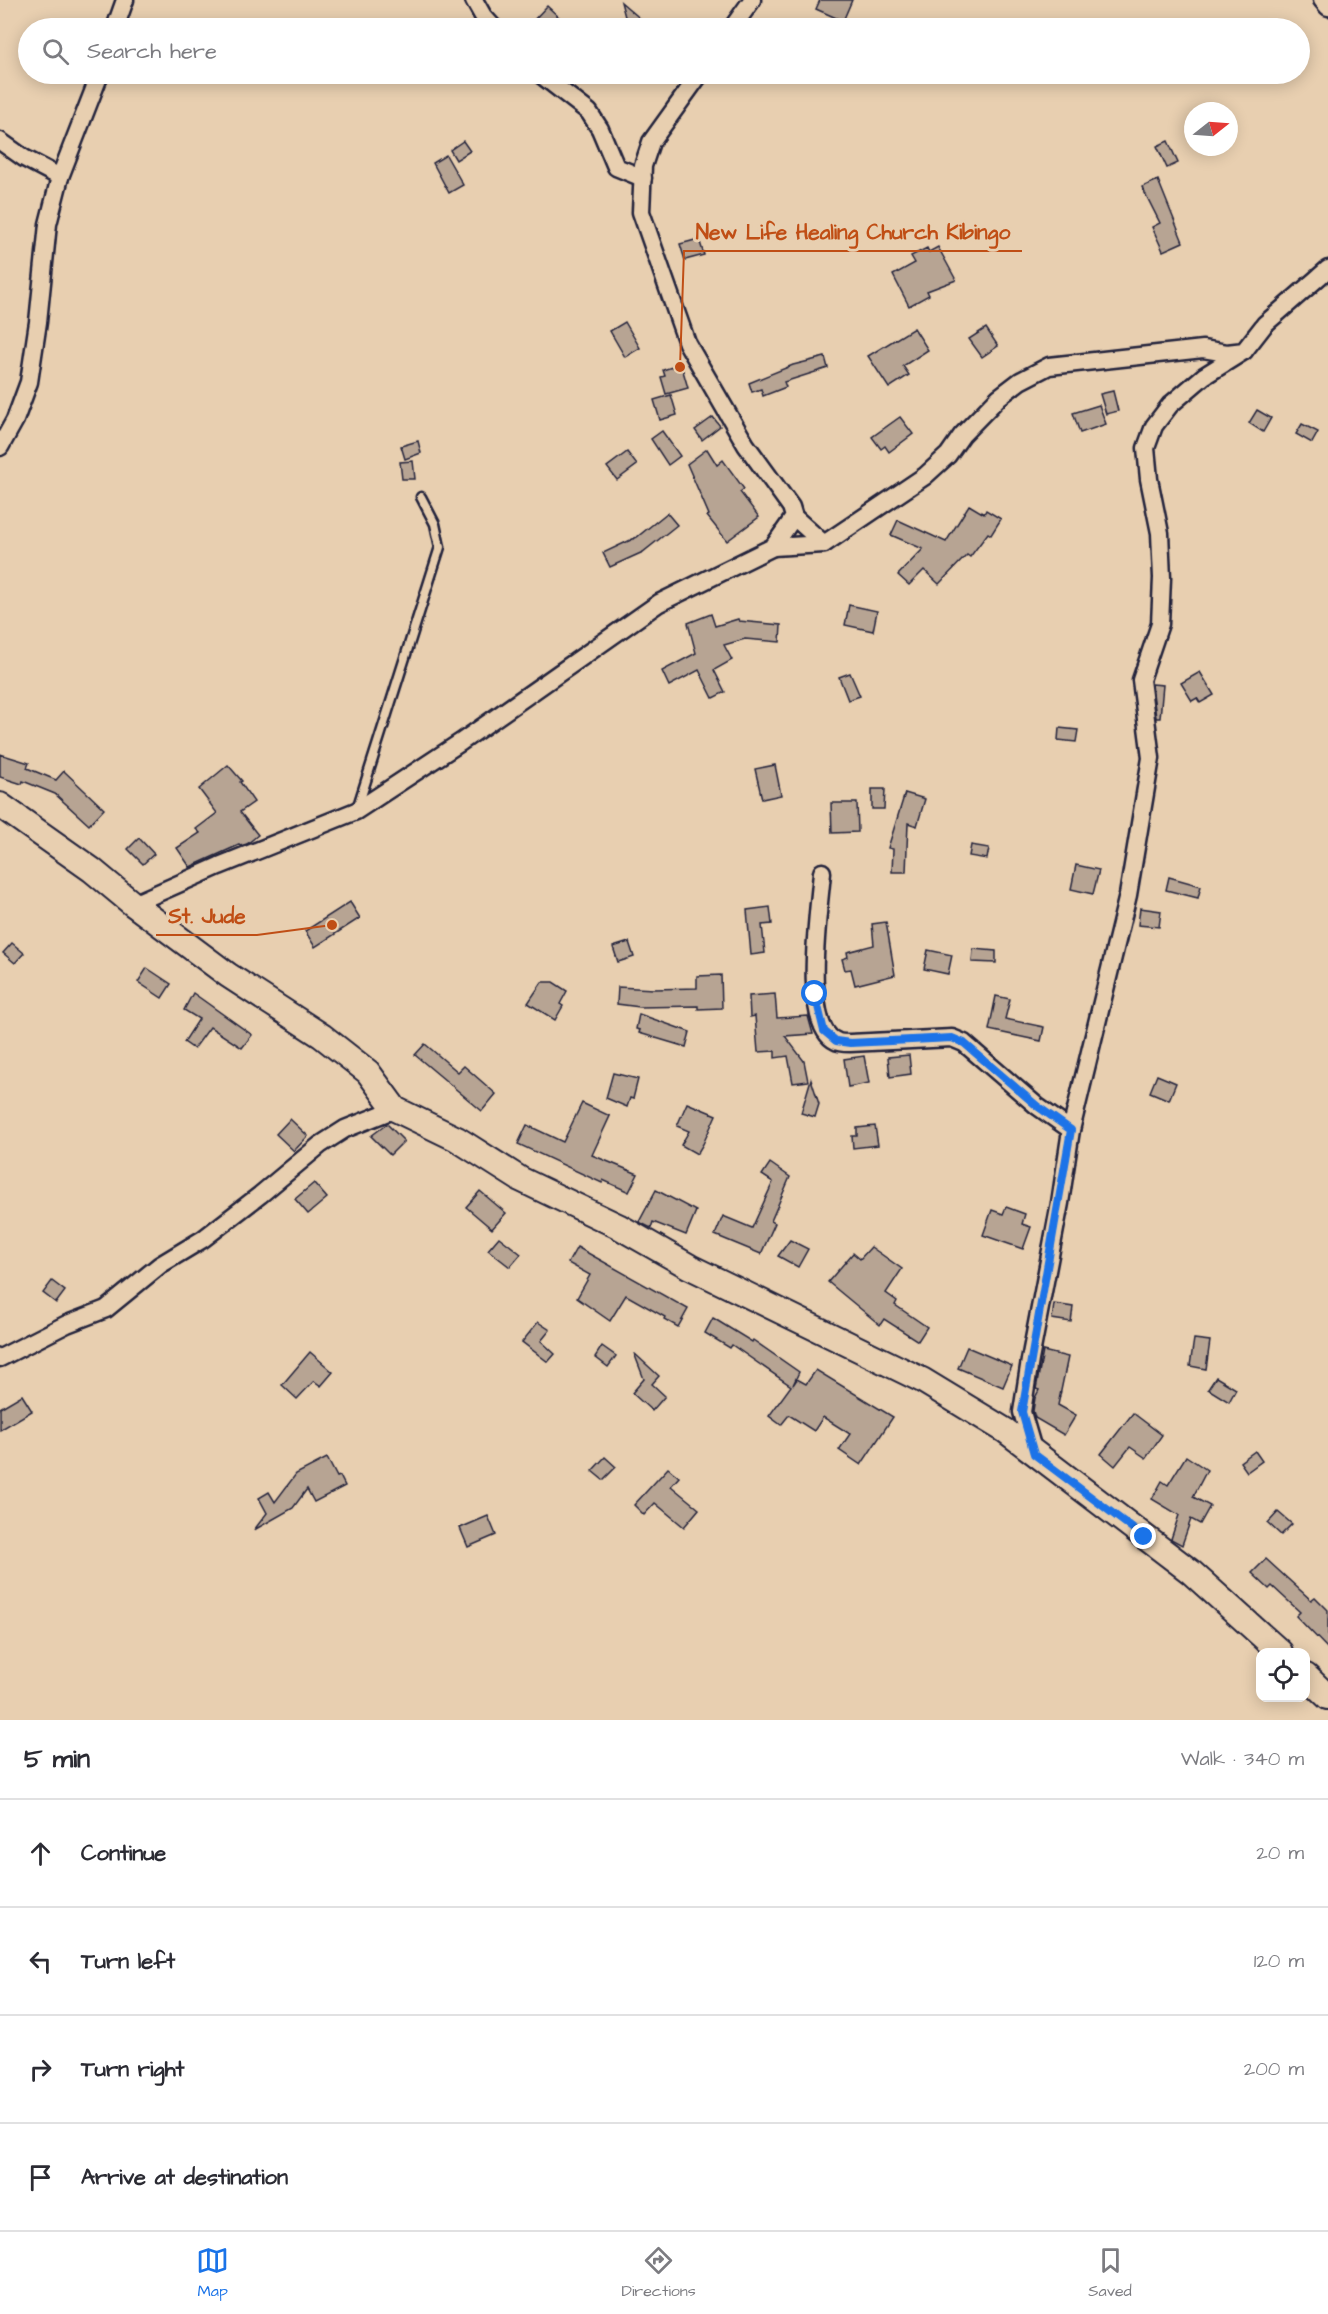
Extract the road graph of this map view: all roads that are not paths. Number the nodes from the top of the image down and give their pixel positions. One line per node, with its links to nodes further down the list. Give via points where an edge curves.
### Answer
1 (125, 0): 6 (street)
2 (474, 0): 7 (street)
3 (752, 0): 8 (street)
4 (1322, 0): 5 (street)
5 (1328, 7)
6 (119, 18)
7 (485, 18)
8 (739, 18)
9 (96, 84): 13 (street)
10 (553, 84): 14 (street, via 589,112 616,167)
11 (693, 84): 14 (street, via 651,142)
12 (0, 141): 13 (street)
13 (60, 177): 17 (street, via 48,224 29,382)
14 (643, 177): 19 (street, via 641,212 687,343 746,446 791,507)
15 (1328, 269): 16 (street, via 1265,324)
16 (1244, 351): 20 (street, via 1203,349 1049,366 999,397 925,476); 27 (street, via 1204,376 1170,405 1154,426 1146,448 1160,533 1162,578 1160,624 1141,680 1151,758 1128,895)
17 (0, 447)
18 (421, 497): 23 (lane, via 435,524 440,548)
19 (794, 517): 20 (street); 21 (street)
20 (824, 544): 21 (street)
21 (773, 547): 23 (street, via 659,603)
22 (0, 805): 25 (main road)
23 (356, 811): 25 (street)
24 (822, 872): 27 (street, via 814,967 815,994 824,1031 836,1041 850,1043 952,1038 964,1043)
25 (133, 904): 26 (main road, via 369,1072)
26 (395, 1109): 28 (street, via 345,1129 320,1145 236,1214 160,1265 106,1309); 29 (main road, via 457,1139 520,1179 618,1226 690,1268 922,1380 1006,1431)
27 (1071, 1130): 29 (street, via 1022,1412)
28 (0, 1358)
29 (1034, 1454): 30 (main road, via 1191,1572)
30 (1275, 1648)
31 (1310, 1681): 32 (main road)
32 (1328, 1697)

